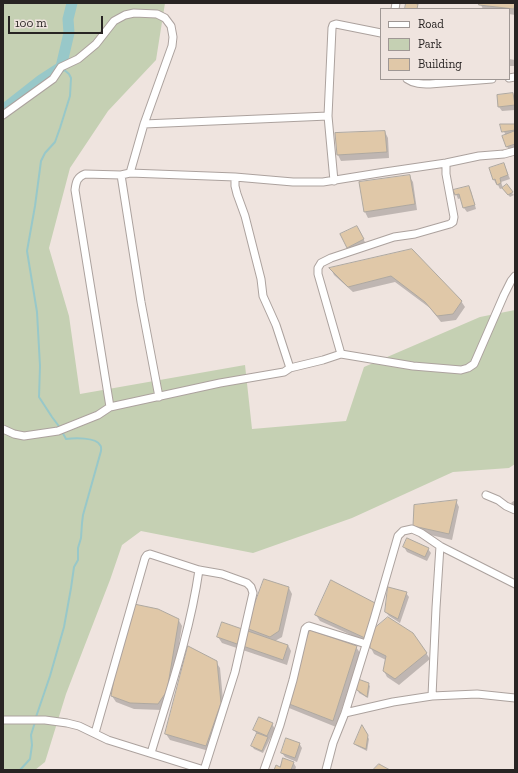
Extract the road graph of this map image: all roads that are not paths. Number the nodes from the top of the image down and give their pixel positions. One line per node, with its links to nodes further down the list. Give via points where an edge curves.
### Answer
1 (380, 33): 5 (street, via 333,25)
2 (408, 80): 3 (street, via 430,84)
3 (480, 80)
4 (3, 115): 6 (street, via 53,79 61,67 78,59 96,44 114,21 134,13 157,14 165,18 171,26 172,46)
5 (328, 116): 6 (street); 12 (street)
6 (144, 124): 9 (street)
7 (515, 151): 8 (street)
8 (446, 163): 12 (street); 14 (street, via 453,222 415,234 394,237 331,258 321,263 318,268)
9 (130, 173): 10 (street); 11 (street)
10 (121, 176): 16 (street); 17 (street, via 85,174 76,181 75,190)
11 (235, 177): 12 (street, via 293,182); 15 (street, via 235,186 245,216 263,296)
12 (334, 181)
13 (515, 276): 14 (street, via 474,364 468,368 461,370 413,366)
14 (341, 354): 15 (street)
15 (290, 368): 16 (street, via 284,372)
16 (159, 397): 17 (street)
17 (110, 407): 18 (street, via 98,415 58,431 24,436)
18 (3, 429)
19 (486, 495): 20 (street)
20 (515, 510)
21 (440, 546): 23 (street); 24 (street, via 412,529 403,531 398,536); 25 (street)
22 (199, 570): 29 (street, via 150,554 145,558); 30 (street, via 193,608); 31 (street, via 222,574 247,583 253,593 231,685)
23 (515, 584)
24 (366, 644): 27 (street); 32 (street, via 309,626 305,629 296,669)
25 (432, 696): 26 (street, via 476,694); 27 (street)
26 (515, 698)
27 (344, 713): 33 (street)
28 (3, 720): 29 (street, via 45,720 79,726)
29 (95, 733): 30 (street, via 108,740)
30 (150, 753): 31 (street)
31 (204, 770)
32 (264, 770)
33 (326, 770)

